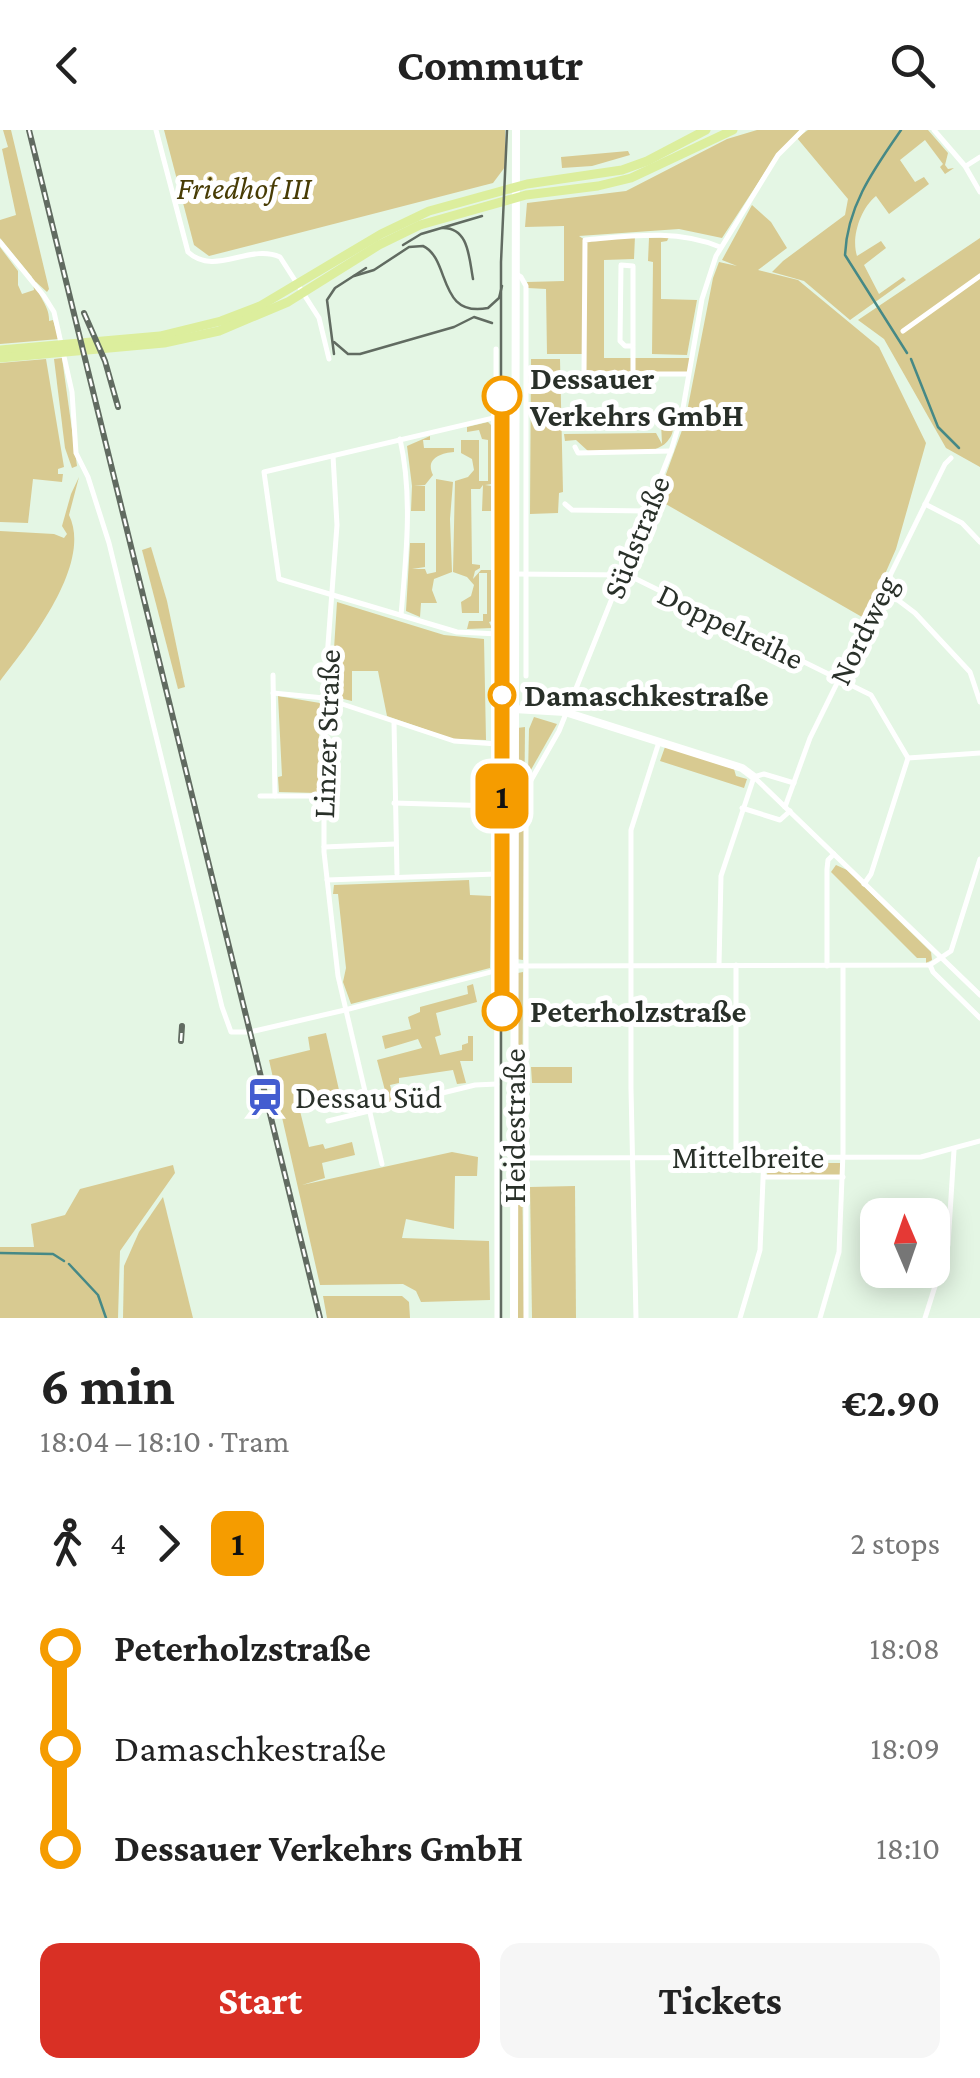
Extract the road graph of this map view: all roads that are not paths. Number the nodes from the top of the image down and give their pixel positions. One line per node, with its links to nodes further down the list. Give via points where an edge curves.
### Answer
1 (156, 130): 15 (street, via 192,256 208,263 273,254)
2 (516, 130): 9 (street, Heidestraße)
3 (706, 130): 9 (main road, via 622,170)
4 (733, 130): 9 (main road, via 631,178)
5 (804, 130): 12 (street, Südstraße, via 778,156)
6 (934, 130): 8 (street)
7 (980, 157): 8 (street)
8 (965, 166): 10 (street)
9 (516, 192): 13 (street, Heidestraße); 15 (main road, via 406,231)
10 (980, 192)
11 (0, 242): 89 (street, via 48,301 63,348 76,453 108,543 228,1027 243,1033)
12 (720, 247): 24 (street, via 677,234 585,240); 26 (street, Südstraße, via 702,299)
13 (514, 274): 28 (street, Heidestraße); 41 (street, Heidestraße, via 526,284)
14 (980, 276): 16 (street)
15 (301, 289): 20 (main road, via 238,320 164,343); 22 (street, via 319,318)
16 (903, 331)
17 (633, 346): 17 (street, via 633,266 621,265 620,341); 25 (street)
18 (496, 349): 30 (street, Heidestraße)
19 (0, 350): 20 (main road)
20 (18, 353): 21 (main road)
21 (0, 358)
22 (329, 358)
23 (571, 374): 24 (street)
24 (584, 374): 25 (street)
25 (633, 374): 26 (street)
26 (690, 374): 29 (street, Südstraße)
27 (576, 407): 29 (street, via 578,415)
28 (514, 413): 30 (street); 40 (street, Heidestraße)
29 (682, 414): 33 (street, Südstraße)
30 (497, 416): 31 (street); 46 (street, Heidestraße)
31 (400, 440): 34 (street); 45 (street, via 407,519)
32 (575, 447): 33 (street, via 578,453)
33 (670, 451): 38 (street, Südstraße)
34 (333, 456): 44 (street, Linzer Straße); 44 (street, via 264,472 278,579)
35 (951, 458): 37 (street, Nordweg)
36 (565, 504): 38 (street, via 572,510)
37 (925, 504): 39 (street, via 962,523); 43 (street, Nordweg)
38 (647, 511): 42 (street, Südstraße)
39 (980, 542)
40 (514, 574): 41 (street); 53 (street, Heidestraße)
41 (526, 574): 42 (street); 48 (street, Heidestraße)
42 (622, 574): 49 (street, Doppelreihe); 54 (street, Südstraße)
43 (882, 588): 49 (street, Nordweg); 52 (street, via 915,612 970,672)
44 (332, 594): 45 (street); 51 (street, Linzer Straße)
45 (401, 615): 46 (street, via 458,632)
46 (498, 634): 57 (street, Heidestraße)
47 (273, 675): 50 (street)
48 (526, 676)
49 (838, 679): 59 (street, Doppelreihe, via 870,695); 62 (street, Nordweg)
50 (274, 692): 51 (street); 64 (street)
51 (324, 698): 55 (street); 65 (street, Linzer Straße)
52 (980, 702)
53 (514, 709): 54 (street); 84 (street, Heidestraße)
54 (565, 712): 56 (street); 61 (street, Südstraße)
55 (394, 722): 57 (street, via 454,742); 66 (street)
56 (659, 742): 60 (street); 80 (street, via 631,830)
57 (498, 744): 67 (street, Heidestraße)
58 (980, 753): 59 (street)
59 (908, 758): 77 (street)
60 (754, 777): 62 (street); 68 (street); 69 (street)
61 (529, 782): 79 (street, Heidestraße)
62 (795, 784): 69 (street, Nordweg)
63 (260, 796): 64 (street)
64 (274, 796): 65 (street)
65 (323, 796): 71 (street, Linzer Straße)
66 (394, 804): 67 (street); 70 (street)
67 (497, 806): 74 (street, Heidestraße)
68 (742, 808): 69 (street, via 780,820); 81 (street, via 720,876)
69 (788, 809): 72 (street)
70 (396, 844): 71 (street); 75 (street)
71 (324, 847): 76 (street, Linzer Straße)
72 (834, 854): 77 (street); 85 (street, via 827,870)
73 (980, 858): 78 (street)
74 (496, 874): 75 (street); 87 (street, Heidestraße)
75 (397, 876): 76 (street)
76 (327, 880): 89 (street, Linzer Straße)
77 (864, 884): 78 (street)
78 (943, 959): 83 (street); 88 (street)
79 (526, 965): 80 (street); 84 (street); 100 (street, Heidestraße)
80 (631, 965): 81 (street); 98 (street)
81 (719, 965): 82 (street)
82 (736, 965): 85 (street); 96 (street)
83 (930, 965): 86 (street); 90 (street)
84 (514, 966): 87 (street); 100 (street, Heidestraße)
85 (827, 966): 86 (street)
86 (843, 966): 99 (street)
87 (497, 971): 89 (street); 91 (street, Heidestraße)
88 (980, 994)
89 (345, 1010): 92 (street, Linzer Straße)
90 (980, 1018)
91 (497, 1084): 92 (street); 104 (street, Heidestraße)
92 (369, 1110): 93 (street); 101 (street, Linzer Straße)
93 (328, 1121)
94 (980, 1140): 95 (street, Mittelbreite)
95 (954, 1150): 99 (street, Mittelbreite); 110 (street, via 948,1245)
96 (736, 1156): 97 (street, Mittelbreite); 98 (street, Mittelbreite)
97 (764, 1156): 99 (street, Mittelbreite); 102 (street)
98 (632, 1157): 100 (street, Mittelbreite); 107 (street)
99 (843, 1157): 103 (street)
100 (519, 1158): 105 (street, Heidestraße); 106 (street, Heidestraße)
101 (382, 1164)
102 (764, 1177): 103 (street, Mittelbreite); 108 (street, via 760,1250)
103 (842, 1177): 109 (street, via 839,1252)
104 (497, 1318)
105 (514, 1318)
106 (526, 1318)
107 (636, 1318)
108 (740, 1318)
109 (820, 1318)
110 (925, 1318)

